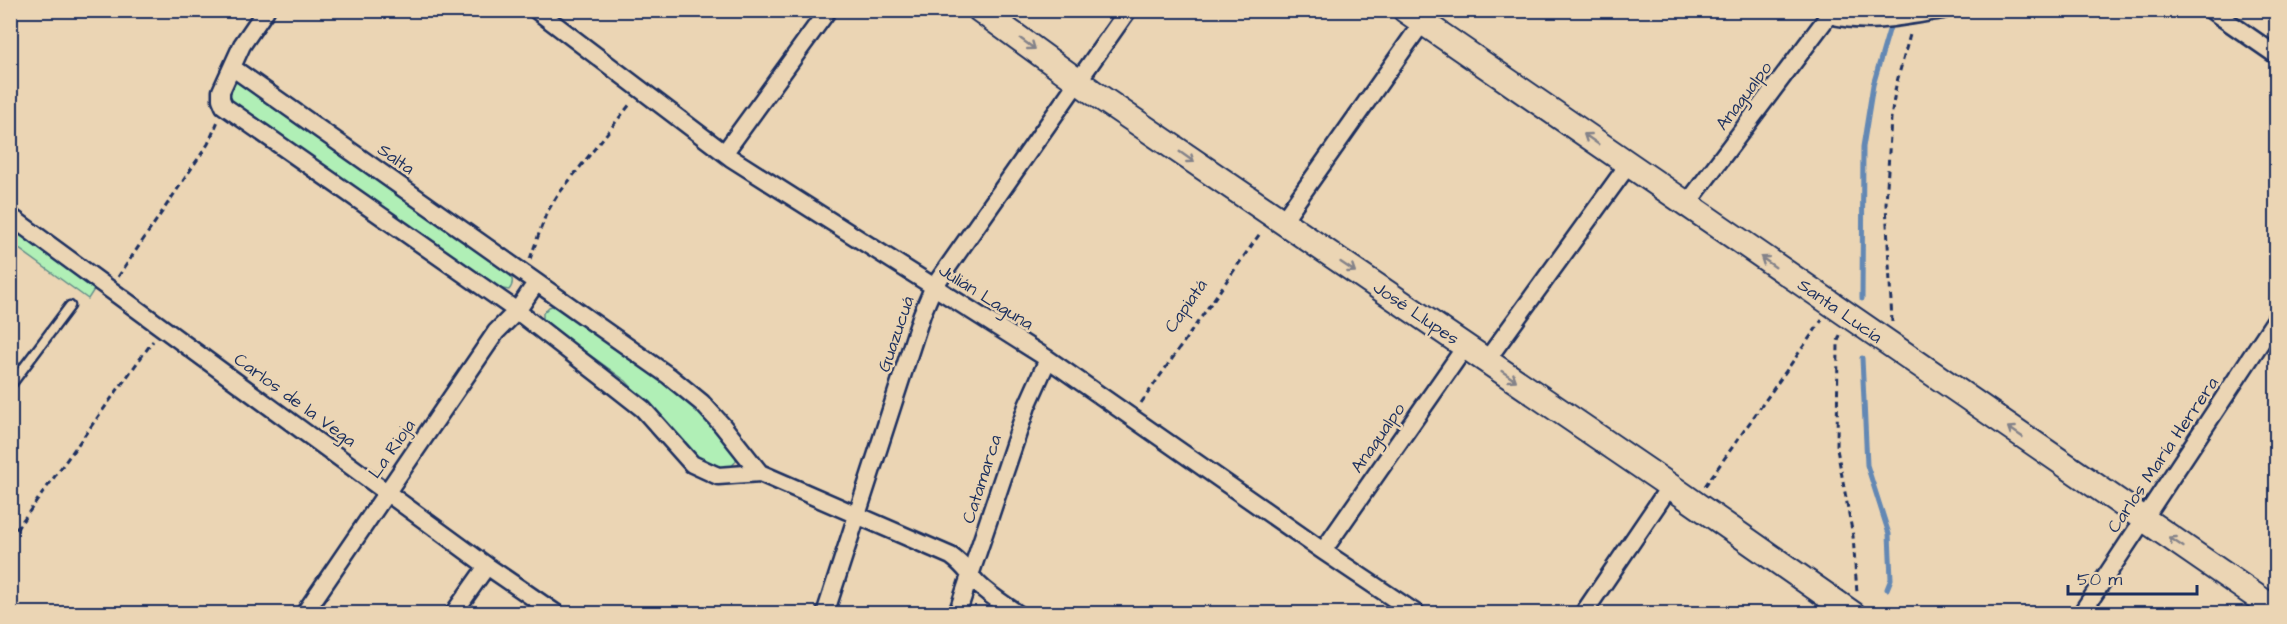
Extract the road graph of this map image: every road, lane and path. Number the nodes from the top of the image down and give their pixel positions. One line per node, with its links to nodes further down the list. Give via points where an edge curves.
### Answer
1 (266, 10): 12 (street, via 242,45)
2 (536, 10): 14 (street, Julián Laguna)
3 (828, 10): 16 (street)
4 (980, 10): 13 (street, José Llupes, one-way to 13)
5 (1128, 10): 13 (street, Guazucuá)
6 (1943, 10): 9 (street)
7 (2211, 10): 11 (street)
8 (1827, 13): 9 (street, via 1851,21); 18 (street, Anagualpo)
9 (1914, 15): 30 (path, via 1891,118 1886,204)
10 (1414, 17): 17 (street, Santa Lucía, one-way to 10); 20 (street)
11 (2277, 55)
12 (233, 68): 15 (street, via 221,91); 21 (street, Salta)
13 (1079, 81): 20 (street, José Llupes, one-way to 20); 23 (street, Guazucuá)
14 (639, 90): 16 (street, Julián Laguna); 21 (path, via 546,214)
15 (224, 106): 22 (path, via 208,144); 25 (street, Salta)
16 (725, 153): 23 (street, Julián Laguna)
17 (1628, 165): 18 (street, Santa Lucía); 32 (street)
18 (1687, 204): 26 (street, Santa Lucía, one-way to 18)
19 (10, 216): 22 (street, Carlos de la Vega)
20 (1277, 219): 29 (street, José Llupes, one-way to 29); 34 (path, Capiatá)
21 (531, 279): 25 (street); 35 (street, Salta, via 702,403)
22 (110, 288): 28 (street, Carlos de la Vega)
23 (933, 288): 31 (street, Julián Laguna); 39 (street, Guazucuá)
24 (70, 306): 33 (lane)
25 (516, 311): 35 (street, Salta, via 643,409 692,464 718,476); 37 (street, La Rioja, via 496,332)
26 (1839, 311): 30 (street, Santa Lucía); 38 (path); 45 (path, via 1837,448 1853,536)
27 (2277, 319): 40 (street, Carlos María Herrera)
28 (163, 328): 37 (street, Carlos de la Vega); 41 (path)
29 (1465, 347): 32 (street, José Llupes); 42 (street, Anagualpo)
30 (1892, 348): 40 (street, Santa Lucía, one-way to 30)
31 (1048, 359): 34 (street, Julián Laguna); 44 (street, Catamarca, via 1027,406)
32 (1486, 361): 36 (street, José Llupes, one-way to 36)
33 (10, 386)
34 (1131, 418): 42 (street, Julián Laguna)
35 (760, 473): 39 (street, Salta)
36 (1670, 486): 38 (street, José Llupes); 54 (street)
37 (386, 492): 43 (street, Carlos de la Vega); 47 (street, La Rioja)
38 (1694, 503): 45 (street, José Llupes)
39 (857, 516): 44 (street, Salta, via 951,556); 50 (street, Guazucuá)
40 (2144, 520): 46 (street, Santa Lucía, one-way to 40); 55 (street, Carlos María Herrera)
41 (10, 538)
42 (1323, 551): 53 (street, Julián Laguna)
43 (488, 566): 48 (street); 49 (street, Carlos de la Vega)
44 (972, 576): 51 (street, Catamarca); 52 (street, Salta)
45 (1855, 605)
46 (2277, 610)
47 (304, 614)
48 (453, 614)
49 (558, 614)
50 (825, 614)
51 (957, 614)
52 (1018, 614)
53 (1417, 614)
54 (1583, 614)
55 (2081, 614)

